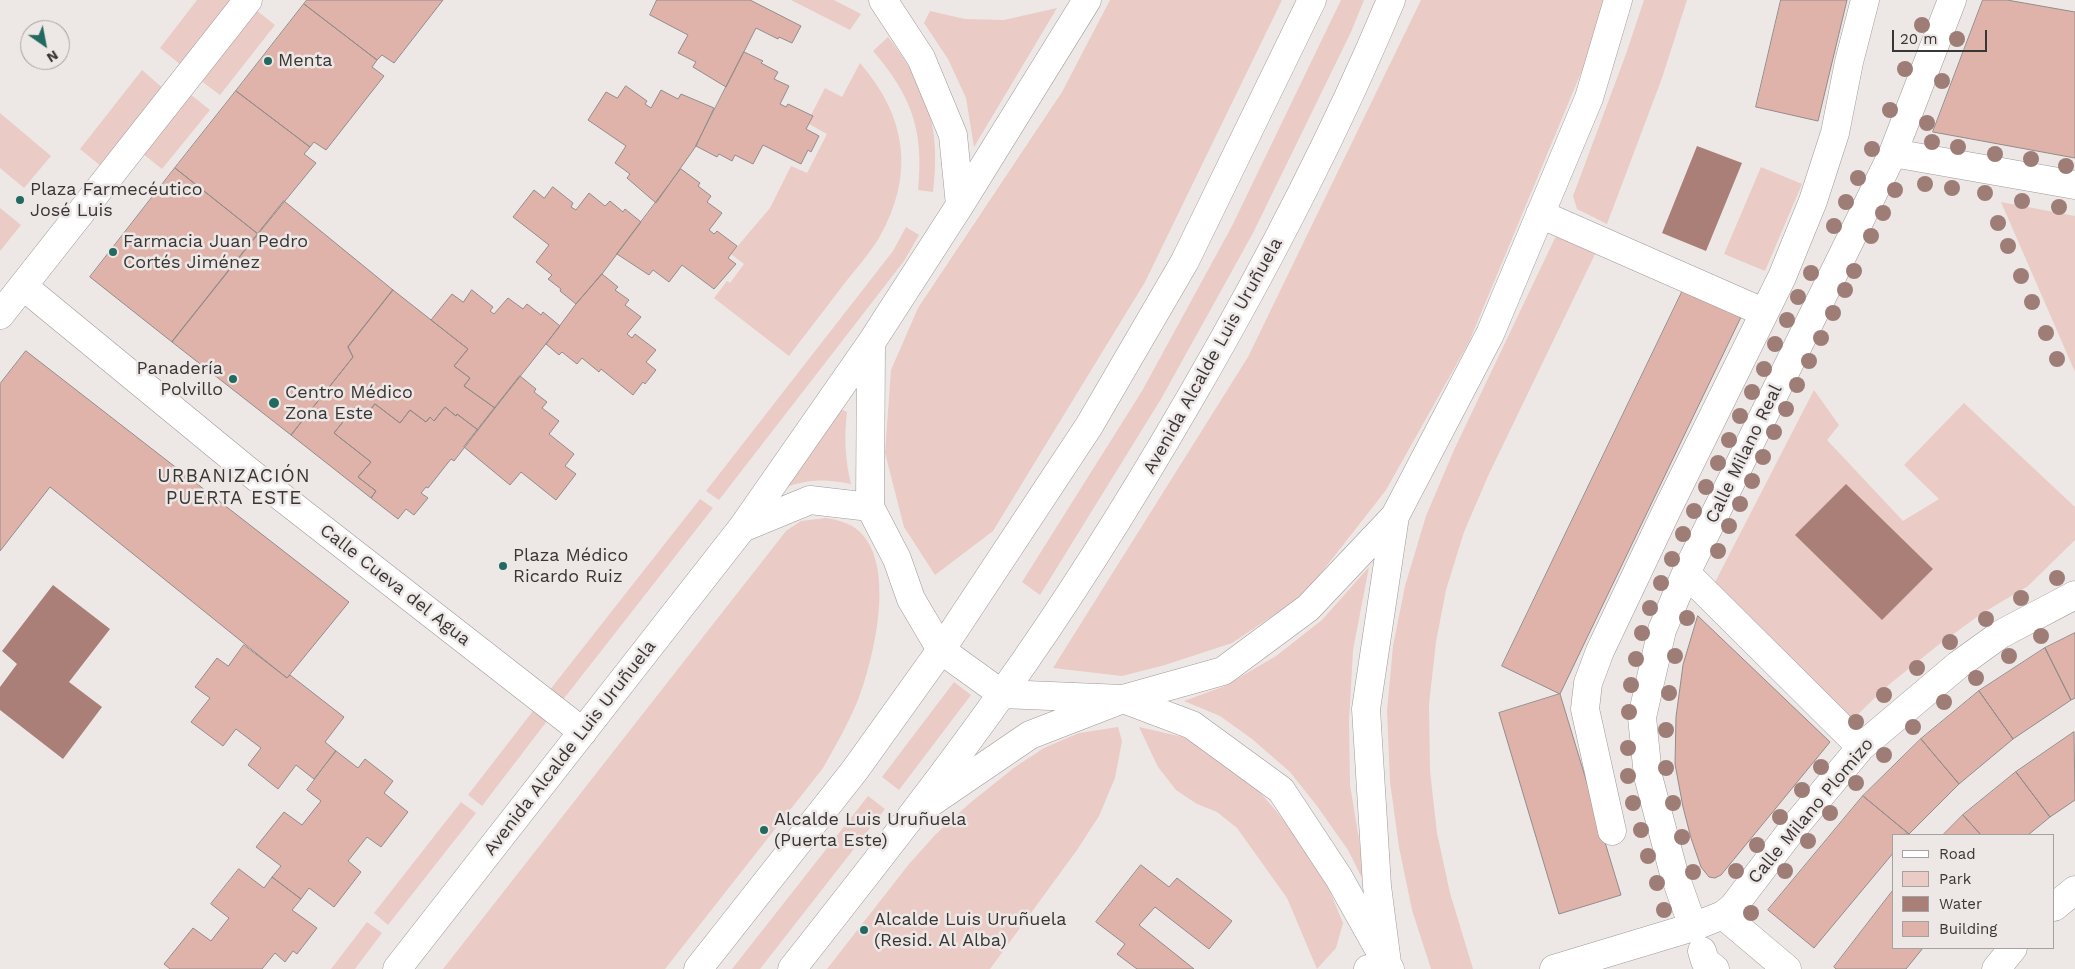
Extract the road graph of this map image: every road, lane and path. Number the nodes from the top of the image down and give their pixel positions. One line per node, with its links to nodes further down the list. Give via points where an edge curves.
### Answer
1 (248, 0): 13 (street)
2 (883, 0): 11 (street, via 921,58 953,135)
3 (1086, 0): 11 (street, Avenida Alcalde Luis Uruñuela)
4 (1312, 0): 22 (street, via 1185,261 1089,426)
5 (1391, 0): 23 (street, Avenida Alcalde Luis Uruñuela, via 1311,178 1248,299 1144,478)
6 (1618, 0): 12 (street, Avenida Alcalde Luis Uruñuela, via 1589,98)
7 (1865, 0): 14 (street, via 1835,133 1816,192 1782,277)
8 (1952, 0): 9 (street, Calle Milano Real)
9 (1893, 152): 10 (street); 20 (street, Calle Milano Real)
10 (2075, 185)
11 (960, 206): 16 (street, Avenida Alcalde Luis Uruñuela)
12 (1540, 214): 14 (street); 18 (street, Avenida Alcalde Luis Uruñuela, via 1490,334)
13 (23, 286): 15 (street); 25 (street, Calle Cueva del Agua, via 247,470)
14 (1763, 312): 28 (street, via 1608,634 1588,683 1585,709)
15 (0, 315)
16 (871, 343): 17 (street); 19 (street, Avenida Alcalde Luis Uruñuela)
17 (870, 507): 19 (street, Avenida Alcalde Luis Uruñuela, via 810,500); 22 (street, via 897,559 911,599)
18 (1395, 516): 24 (street, Avenida Alcalde Luis Uruñuela, via 1308,608 1223,671); 34 (street, Avenida Alcalde Luis Uruñuela, via 1366,709)
19 (742, 528): 25 (street, Avenida Alcalde Luis Uruñuela)
20 (1686, 573): 26 (street); 32 (street, Calle Milano Real, via 1662,630 1642,717 1648,776 1674,870)
21 (2075, 594): 26 (street, Calle Milano Plomizo, via 2001,634 1916,699)
22 (941, 650): 23 (street); 36 (street, via 855,770)
23 (1002, 694): 24 (street, Avenida Alcalde Luis Uruñuela); 27 (street, Avenida Alcalde Luis Uruñuela)
24 (1123, 699): 27 (street, Avenida Alcalde Luis Uruñuela, via 1030,735); 34 (street, via 1192,725 1281,790 1339,878)
25 (583, 732): 35 (street, Avenida Alcalde Luis Uruñuela)
26 (1861, 747): 31 (street, Calle Milano Plomizo)
27 (912, 815): 37 (street, Avenida Alcalde Luis Uruñuela)
28 (1612, 831)
29 (2075, 890): 30 (street)
30 (2055, 906)
31 (1723, 915): 32 (street, Calle Milano Plomizo); 39 (street)
32 (1703, 949): 38 (street, Calle Milano Plomizo)
33 (2013, 949): 40 (street)
34 (1382, 967)
35 (396, 969)
36 (698, 969)
37 (792, 969)
38 (1554, 969)
39 (1787, 969)
40 (1996, 969)

